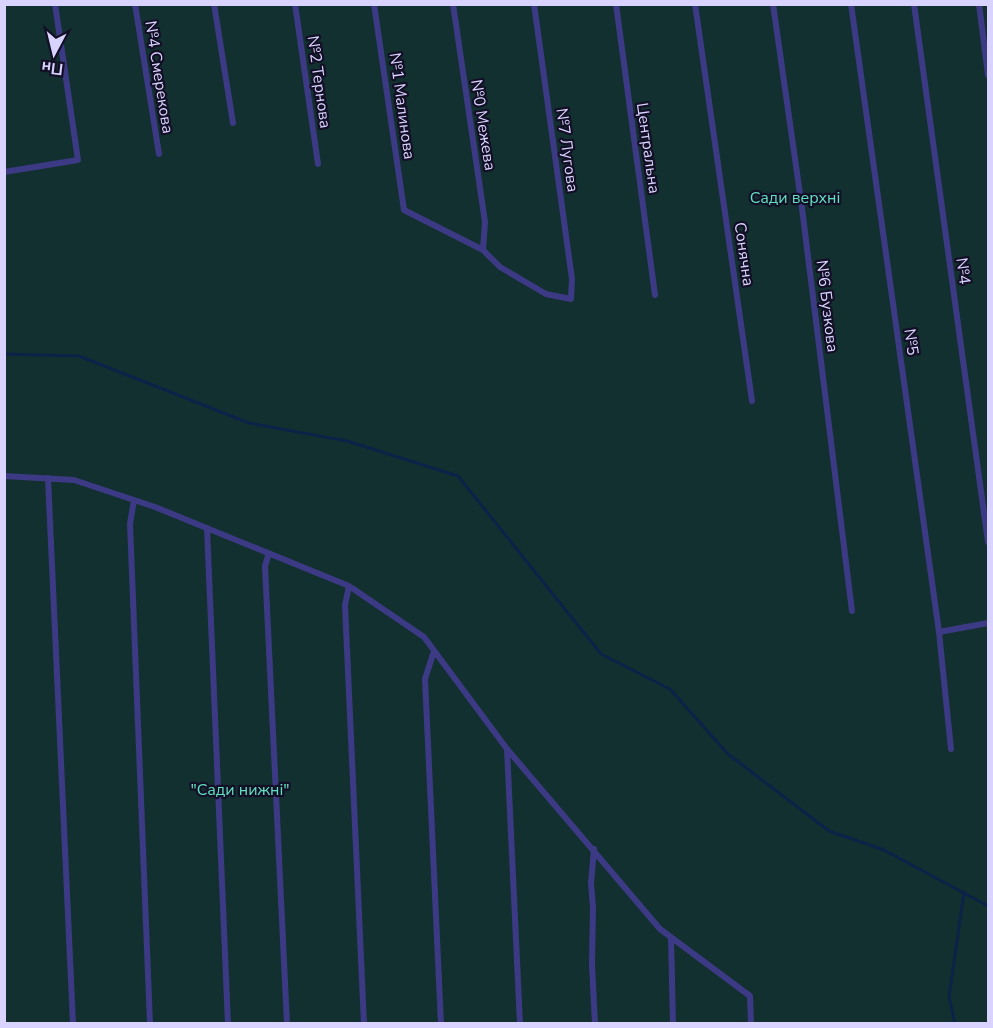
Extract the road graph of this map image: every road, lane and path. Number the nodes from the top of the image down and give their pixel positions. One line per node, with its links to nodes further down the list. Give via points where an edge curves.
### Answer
1 (55, 4): 18 (lane, via 78,160)
2 (135, 4): 16 (lane, №4 Смерекова)
3 (214, 4): 15 (lane)
4 (295, 4): 17 (lane, №2 Тернова)
5 (374, 4): 19 (lane, №1 Малинова, via 404,210)
6 (453, 4): 19 (lane, №0 Межева, via 485,222)
7 (534, 4): 19 (lane, №7 Лугова, via 572,279 571,299 546,294 500,267)
8 (616, 4): 20 (lane, Центральна)
9 (694, 4): 21 (lane, Сонячна)
10 (773, 4): 29 (lane, №6 Бузкова)
11 (851, 4): 31 (lane, №5)
12 (914, 4): 26 (lane, №4)
13 (979, 4): 14 (lane)
14 (988, 75)
15 (232, 123)
16 (159, 154)
17 (318, 164)
18 (4, 172)
19 (483, 250)
20 (655, 295)
21 (752, 401)
22 (4, 476): 23 (lane)
23 (48, 478): 24 (lane, via 74,480); 37 (lane)
24 (134, 500): 25 (lane); 38 (lane, via 130,524)
25 (207, 528): 27 (lane); 39 (lane)
26 (988, 542)
27 (269, 553): 28 (lane); 40 (lane, via 265,566)
28 (349, 586): 32 (lane, via 424,637); 41 (lane, via 345,605)
29 (852, 611)
30 (988, 623): 31 (lane)
31 (939, 633): 34 (lane, №5)
32 (434, 651): 33 (lane); 42 (lane, via 425,679)
33 (507, 749): 35 (lane); 43 (lane)
34 (951, 749)
35 (594, 849): 36 (lane, via 660,929); 44 (lane, via 591,883)
36 (671, 937): 45 (lane); 46 (lane, via 750,996)
37 (73, 1023)
38 (150, 1023)
39 (228, 1023)
40 (287, 1023)
41 (364, 1023)
42 (441, 1023)
43 (520, 1023)
44 (595, 1023)
45 (673, 1023)
46 (751, 1023)

